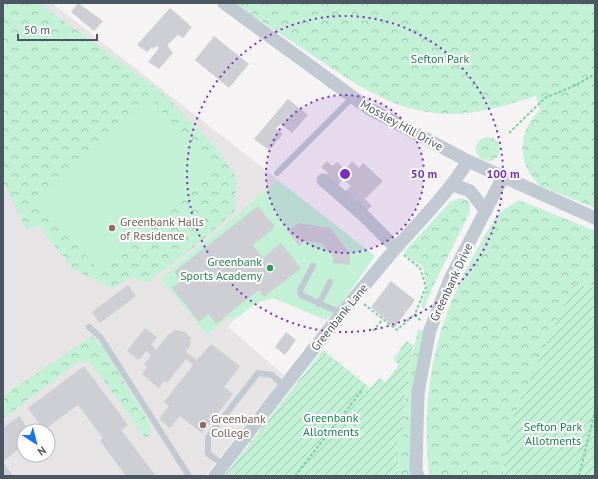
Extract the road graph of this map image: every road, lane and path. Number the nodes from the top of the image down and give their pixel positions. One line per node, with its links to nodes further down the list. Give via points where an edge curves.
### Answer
1 (224, 3): 3 (street, Mossley Hill Drive)
2 (595, 74): 4 (path, via 544,98)
3 (353, 97): 5 (street, Mossley Hill Drive, via 368,108); 6 (lane)
4 (509, 133)
5 (468, 161): 7 (street, Mossley Hill Drive); 9 (street, Greenbank Lane)
6 (277, 173)
7 (503, 177): 10 (street, Greenbank Drive); 11 (street, Mossley Hill Drive)
8 (323, 180): 12 (street)
9 (453, 185): 10 (street, via 470,191); 12 (street, Greenbank Lane)
10 (486, 211): 21 (street, Greenbank Drive, via 450,278)
11 (595, 218)
12 (394, 245): 15 (street, Greenbank Lane); 18 (path, via 420,268 426,287)
13 (313, 266): 16 (lane, via 300,290 301,295)
14 (330, 282): 16 (lane)
15 (355, 296): 17 (street, Greenbank Lane); 19 (path)
16 (319, 304): 17 (lane)
17 (342, 313): 23 (street, Greenbank Lane)
18 (415, 314): 19 (path, via 397,330); 21 (path)
19 (383, 319): 22 (path)
20 (89, 327): 27 (lane, via 102,338)
21 (430, 330): 30 (street, Greenbank Drive, via 418,392)
22 (372, 331)
23 (284, 386): 26 (street, Greenbank Lane); 26 (lane, via 272,375 258,373 208,437 208,454)
24 (363, 389): 29 (path)
25 (595, 411): 31 (path)
26 (224, 465): 28 (street, Greenbank Lane)
27 (189, 476)
28 (215, 476)
29 (295, 476)
30 (418, 476)
31 (579, 476)

